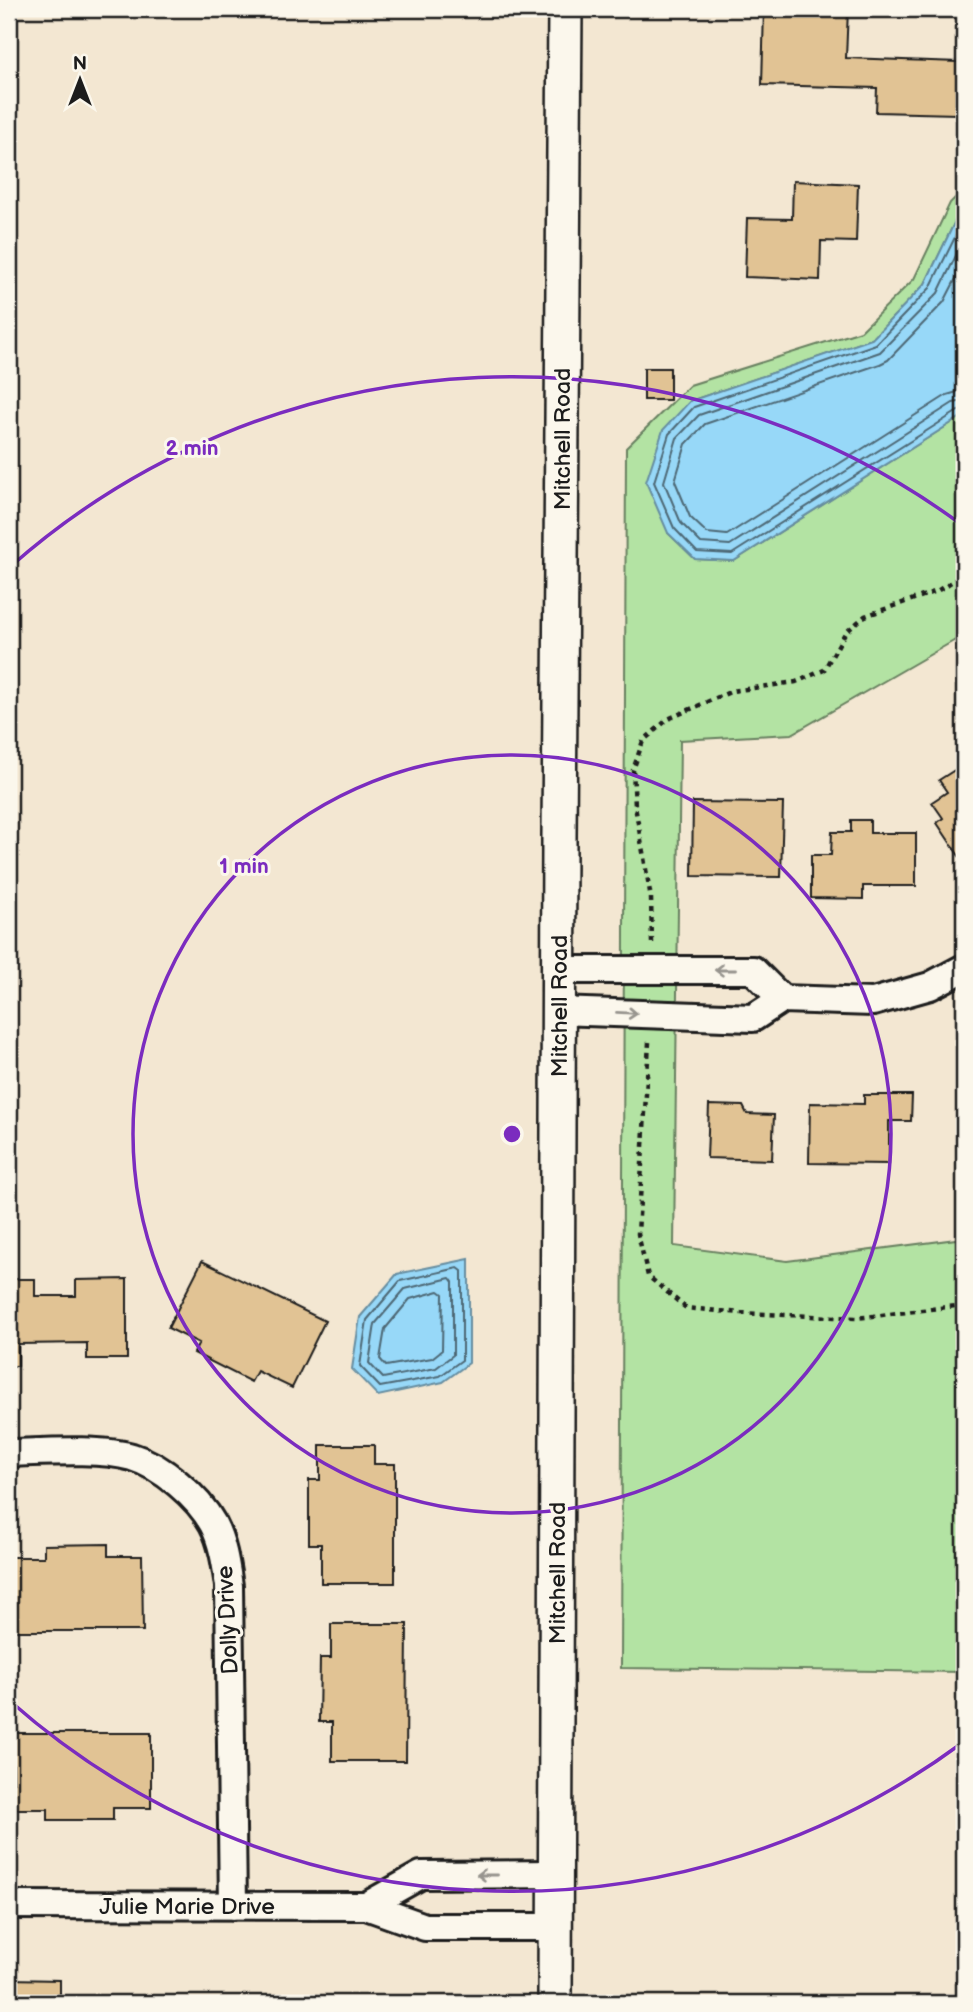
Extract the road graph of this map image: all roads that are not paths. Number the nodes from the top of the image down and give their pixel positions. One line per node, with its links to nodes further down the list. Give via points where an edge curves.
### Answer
1 (565, 9): 3 (street, Mitchell Road)
2 (964, 968): 4 (street, via 930,986 873,1002)
3 (559, 970): 4 (street, one-way to 3, via 753,970); 5 (street, Mitchell Road)
4 (782, 999): 5 (street, one-way to 4, via 753,1018)
5 (558, 1011): 7 (street, Mitchell Road)
6 (9, 1452): 9 (street, Dolly Drive, via 132,1457 191,1494 213,1525 229,1586)
7 (555, 1874): 10 (street, Julie Marie Drive, one-way to 10, via 421,1875); 11 (street, Mitchell Road)
8 (9, 1905): 9 (street, Julie Marie Drive)
9 (233, 1906): 10 (street, Julie Marie Drive)
10 (366, 1906): 11 (street, Julie Marie Drive, via 425,1927)
11 (555, 1927): 12 (street, Mitchell Road)
12 (555, 2003)

